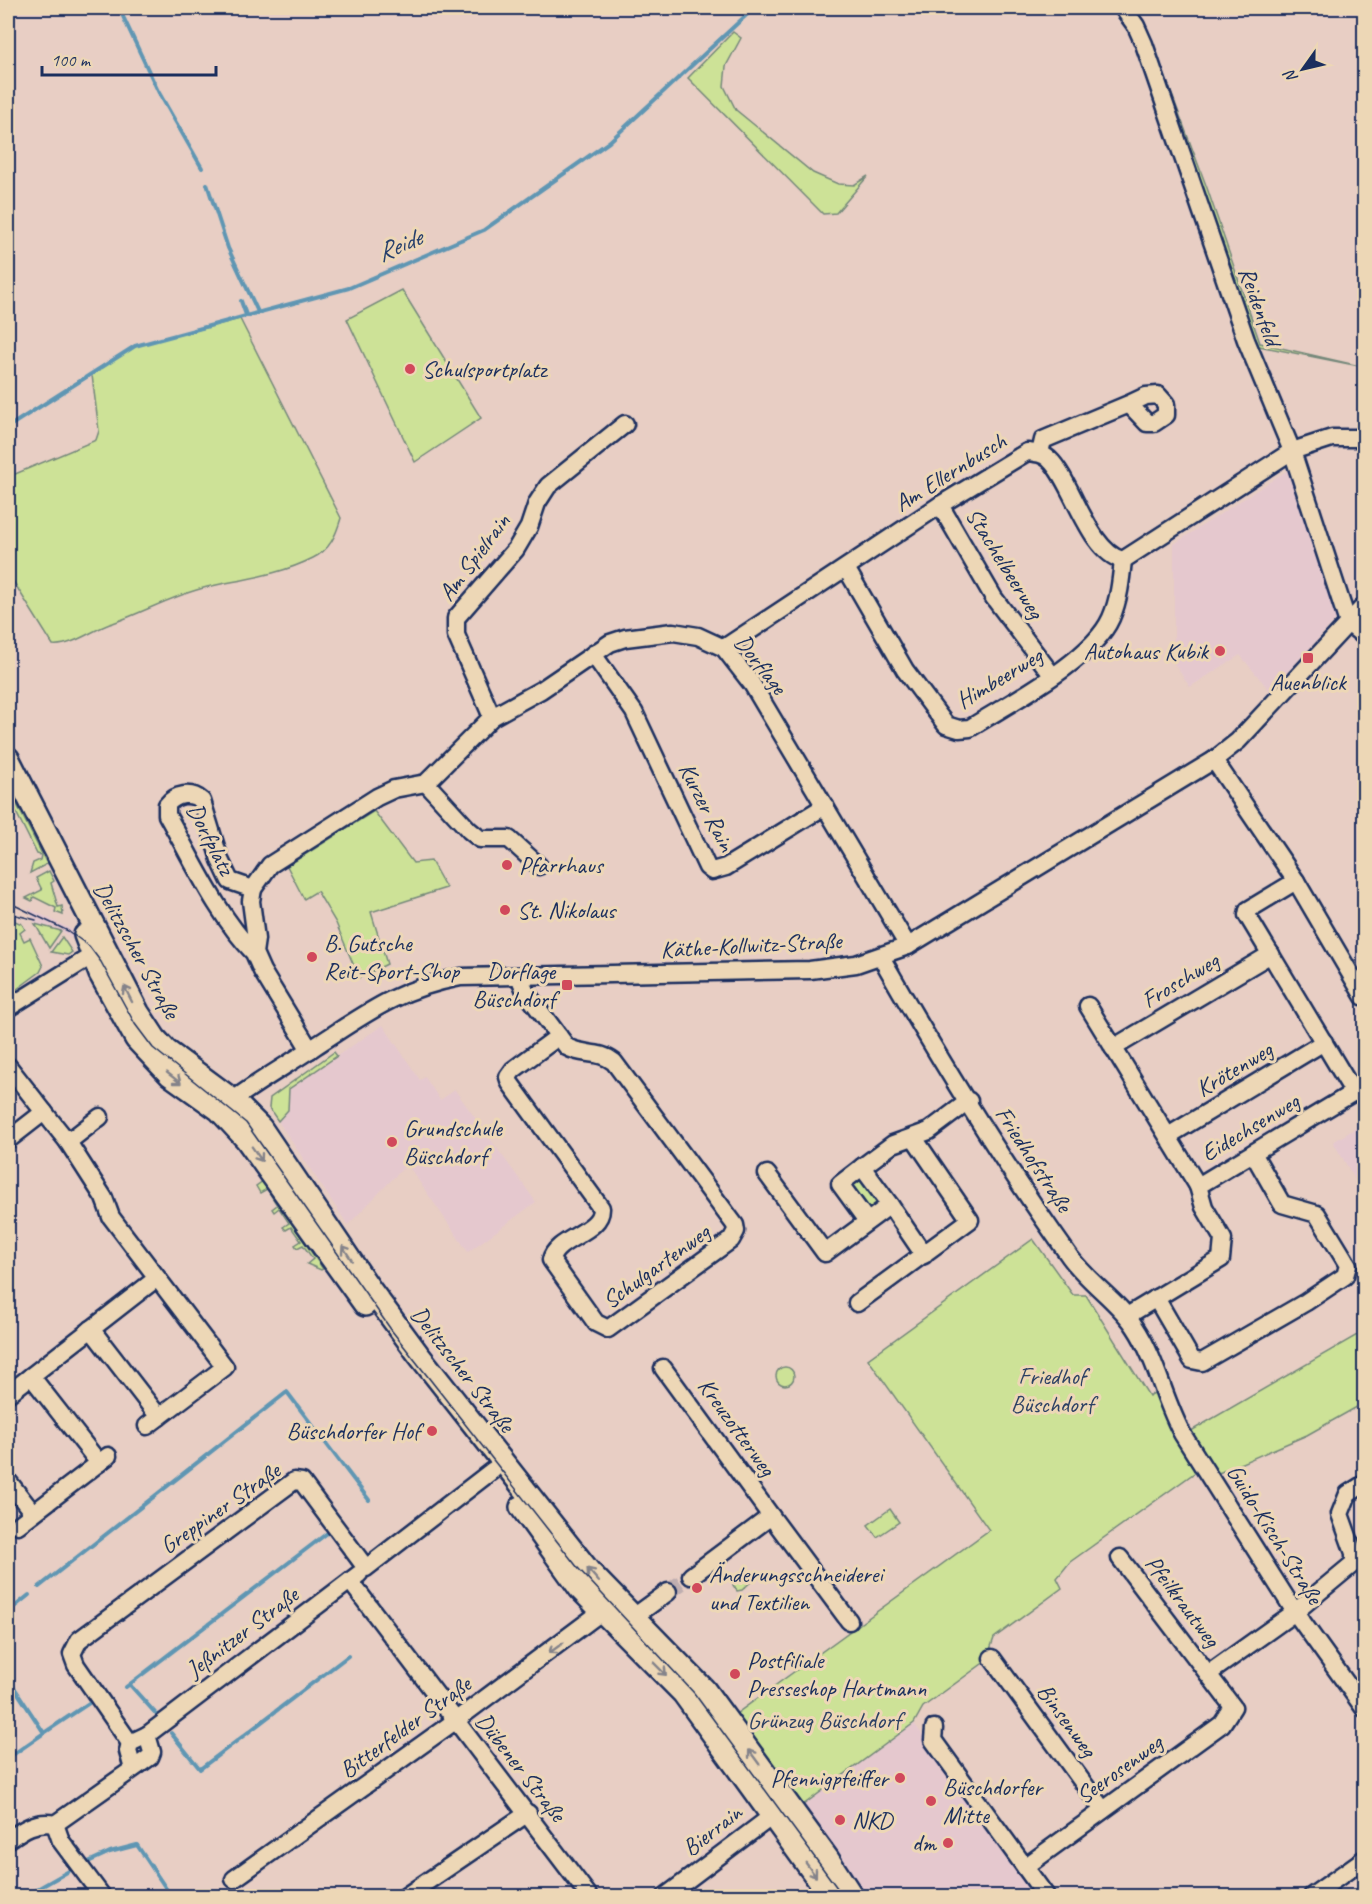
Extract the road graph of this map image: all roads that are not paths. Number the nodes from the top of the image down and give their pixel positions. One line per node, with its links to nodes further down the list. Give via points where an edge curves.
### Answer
1 (1123, 8): 5 (street, Reidenfeld, via 1144,44 1246,340)
2 (1129, 404): 6 (street, via 1043,440)
3 (625, 424): 16 (street, Am Spielrain, via 548,486 516,549 456,618 456,634)
4 (1365, 438): 5 (street, via 1332,438)
5 (1292, 451): 8 (street); 11 (street, Reidenfeld)
6 (1040, 453): 7 (street, Am Ellernbusch, via 1027,452); 8 (street, Am Ellernbusch, via 1050,460 1107,551)
7 (940, 505): 9 (street, Am Ellernbusch); 15 (street, Stachelbeerweg, via 989,591)
8 (1123, 560): 15 (street, Himbeerweg, via 1119,593 1110,620 1074,661)
9 (846, 568): 13 (street, Am Ellernbusch); 15 (street, Himbeerweg, via 904,670 946,725 970,728)
10 (1365, 606): 11 (street, Käthe-Kollwitz-Straße)
11 (1348, 623): 12 (street); 18 (street, Käthe-Kollwitz-Straße, via 1238,741)
12 (1365, 636)
13 (724, 648): 14 (street, Dorflage, via 698,636 673,632 625,638); 20 (street, Dorflage, via 752,684)
14 (592, 654): 16 (street, Dorflage, via 541,690); 20 (street, Kurzer Rain, via 634,712 703,862 712,871 726,867)
15 (1052, 675)
16 (492, 717): 19 (street, Dorflage)
17 (8, 758): 25 (main road, Delitzscher Straße, via 60,860)
18 (1215, 760): 22 (street); 24 (street, Käthe-Kollwitz-Straße)
19 (426, 783): 21 (street, via 480,839 509,839); 23 (street, via 394,789 377,797 270,865)
20 (825, 806): 24 (street, Dorflage)
21 (539, 866)
22 (1296, 881): 27 (street, via 1248,910 1247,915); 30 (street)
23 (253, 889): 26 (street, Dorfplatz); 26 (street, Dorfplatz, via 230,881 202,801 191,795 171,799 167,815 209,889)
24 (908, 946): 28 (street, Käthe-Kollwitz-Straße)
25 (98, 951): 32 (street); 42 (main road, Delitzscher Straße, via 155,1038)
26 (254, 953): 36 (street, Dorfplatz)
27 (1271, 954): 34 (street); 35 (street, Froschweg)
28 (881, 957): 29 (street, Käthe-Kollwitz-Straße, via 845,966 790,971); 41 (street, Friedhofstraße)
29 (519, 976): 33 (street, Schulgartenweg, via 525,991); 36 (street, Käthe-Kollwitz-Straße, via 461,977 419,986 384,1002)
30 (1365, 997)
31 (1088, 1006): 35 (street)
32 (8, 1008)
33 (559, 1036): 33 (street, Schulgartenweg, via 508,1077 601,1208 597,1220 555,1251 551,1260 596,1323 608,1329 731,1240 735,1225 615,1062 606,1054 575,1052)
34 (1324, 1042): 39 (street); 45 (street, Krötenweg)
35 (1113, 1048): 45 (street)
36 (310, 1050): 38 (street, Käthe-Kollwitz-Straße)
37 (8, 1066): 43 (street)
38 (278, 1069): 40 (street); 42 (street, Käthe-Kollwitz-Straße)
39 (1359, 1089): 49 (street, Eidechsenweg)
40 (256, 1100): 54 (main road, via 258,1113 307,1184)
41 (969, 1101): 46 (street); 60 (street, Friedhofstraße, via 1070,1257)
42 (226, 1105): 54 (main road, Delitzscher Straße, via 261,1128); 66 (main road, Delitzscher Straße, one-way to 66, via 246,1139 382,1329)
43 (44, 1112): 47 (street); 48 (street)
44 (100, 1117): 48 (street)
45 (1168, 1136): 52 (street)
46 (914, 1138): 50 (street, via 893,1144); 56 (street, via 970,1220)
47 (8, 1140)
48 (68, 1142): 57 (street, via 104,1198 111,1217)
49 (1253, 1153): 52 (street, Eidechsenweg); 58 (street, via 1282,1204 1317,1214 1348,1265 1345,1276 1202,1362 1192,1360)
50 (862, 1167): 53 (street); 55 (street, via 840,1184)
51 (767, 1174): 55 (street, via 825,1252)
52 (1198, 1186): 58 (street, Eidechsenweg, via 1204,1207 1223,1239 1221,1259)
53 (890, 1205): 55 (street); 56 (street)
54 (322, 1214): 80 (main road, Delitzscher Straße, one-way to 54, via 411,1345)
55 (867, 1221)
56 (924, 1255): 59 (street)
57 (157, 1278): 61 (street); 61 (street, via 225,1367 153,1422)
58 (1156, 1298): 60 (street, Eidechsenweg)
59 (857, 1303)
60 (1127, 1316): 64 (street, Friedhofstraße)
61 (91, 1329): 63 (street)
62 (663, 1368): 70 (street, Kreuzotterweg)
63 (31, 1376): 65 (street); 69 (street, via 103,1460)
64 (1157, 1378): 78 (street, Guido-Kisch-Straße, via 1184,1435)
65 (8, 1394)
66 (493, 1470): 73 (street); 77 (main road, Delitzscher Straße, via 565,1570)
67 (8, 1480): 69 (street)
68 (1365, 1484): 78 (street, Pfeilkrautweg, via 1348,1494 1340,1514 1354,1563)
69 (33, 1513): 71 (street)
70 (771, 1516): 74 (street); 79 (street, Kreuzotterweg)
71 (18, 1525)
72 (1120, 1558): 82 (street, Pfeilkrautweg)
73 (366, 1568): 75 (street, Jeßnitzer Straße); 87 (street, Greppiner Straße, via 302,1482 294,1481 75,1644 72,1654 76,1665)
74 (691, 1576)
75 (350, 1581): 84 (street, Dübener Straße); 86 (street, Jeßnitzer Straße)
76 (668, 1592): 80 (street)
77 (602, 1612): 80 (main road, Delitzscher Straße); 84 (street, Bitterfelder Straße, one-way to 84)
78 (1294, 1612): 82 (street, Pfeilkrautweg); 83 (street, Guido-Kisch-Straße)
79 (849, 1621)
80 (625, 1623): 89 (main road, Delitzscher Straße, via 704,1689)
81 (992, 1658): 90 (street, Binsenweg)
82 (1208, 1674): 90 (street, Seerosenweg, via 1233,1707 1222,1724)
83 (1365, 1708)
84 (455, 1721): 91 (street, Dübener Straße); 96 (street, Bitterfelder Straße)
85 (934, 1728): 95 (street, via 933,1740)
86 (147, 1735): 87 (street, Jeßnitzer Straße); 88 (street, via 150,1757)
87 (130, 1743): 88 (street)
88 (133, 1769): 92 (street)
89 (780, 1810): 100 (street, Bierrain); 101 (main road, Delitzscher Straße, one-way to 101); 102 (main road, Delitzscher Straße)
90 (1103, 1810): 95 (street, Seerosenweg)
91 (528, 1813): 98 (street); 99 (street, Dübener Straße)
92 (55, 1824): 93 (street, via 26,1827); 97 (street, via 62,1841)
93 (8, 1840)
94 (1365, 1859): 104 (street)
95 (1025, 1868): 103 (street)
96 (234, 1879)
97 (102, 1896)
98 (406, 1896)
99 (589, 1896)
100 (666, 1896)
101 (830, 1896)
102 (852, 1896)
103 (1046, 1896)
104 (1312, 1896)

